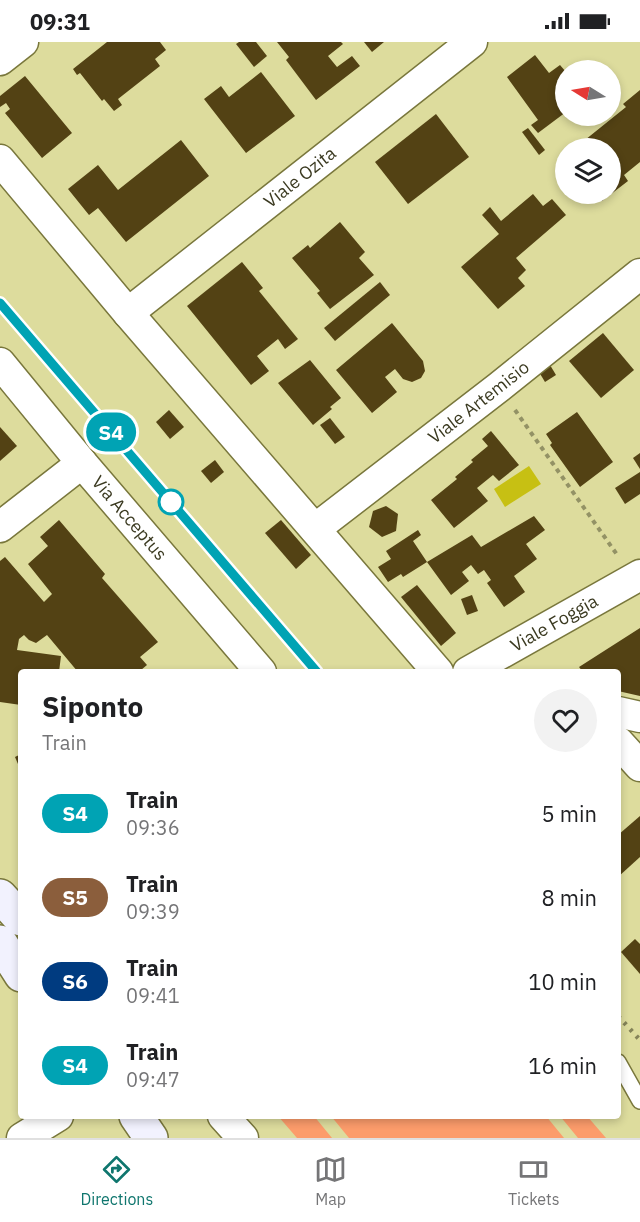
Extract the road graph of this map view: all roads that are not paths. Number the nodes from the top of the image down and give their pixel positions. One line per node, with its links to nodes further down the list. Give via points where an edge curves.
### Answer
1 (23, 42): 3 (street)
2 (472, 42): 6 (street, Viale Ozita)
3 (0, 60)
4 (0, 160): 6 (street)
5 (640, 274): 10 (street, Viale Artemisio)
6 (128, 313): 10 (street)
7 (0, 363): 8 (street, Via Acceptus)
8 (82, 463): 9 (street); 12 (street, Via Acceptus)
9 (0, 527)
10 (315, 529): 13 (street)
11 (637, 577): 14 (street, Viale Foggia)
12 (258, 669)
13 (435, 669)
14 (473, 669)
15 (621, 713): 16 (street)
16 (640, 717)
17 (621, 745): 18 (street)
18 (640, 766)
19 (0, 896): 20 (main road)
20 (18, 916)
21 (621, 1067): 22 (lane)
22 (640, 1101)
23 (53, 1119): 26 (street)
24 (138, 1119): 27 (main road)
25 (226, 1119): 28 (street)
26 (22, 1138)
27 (151, 1138)
28 (243, 1138)

